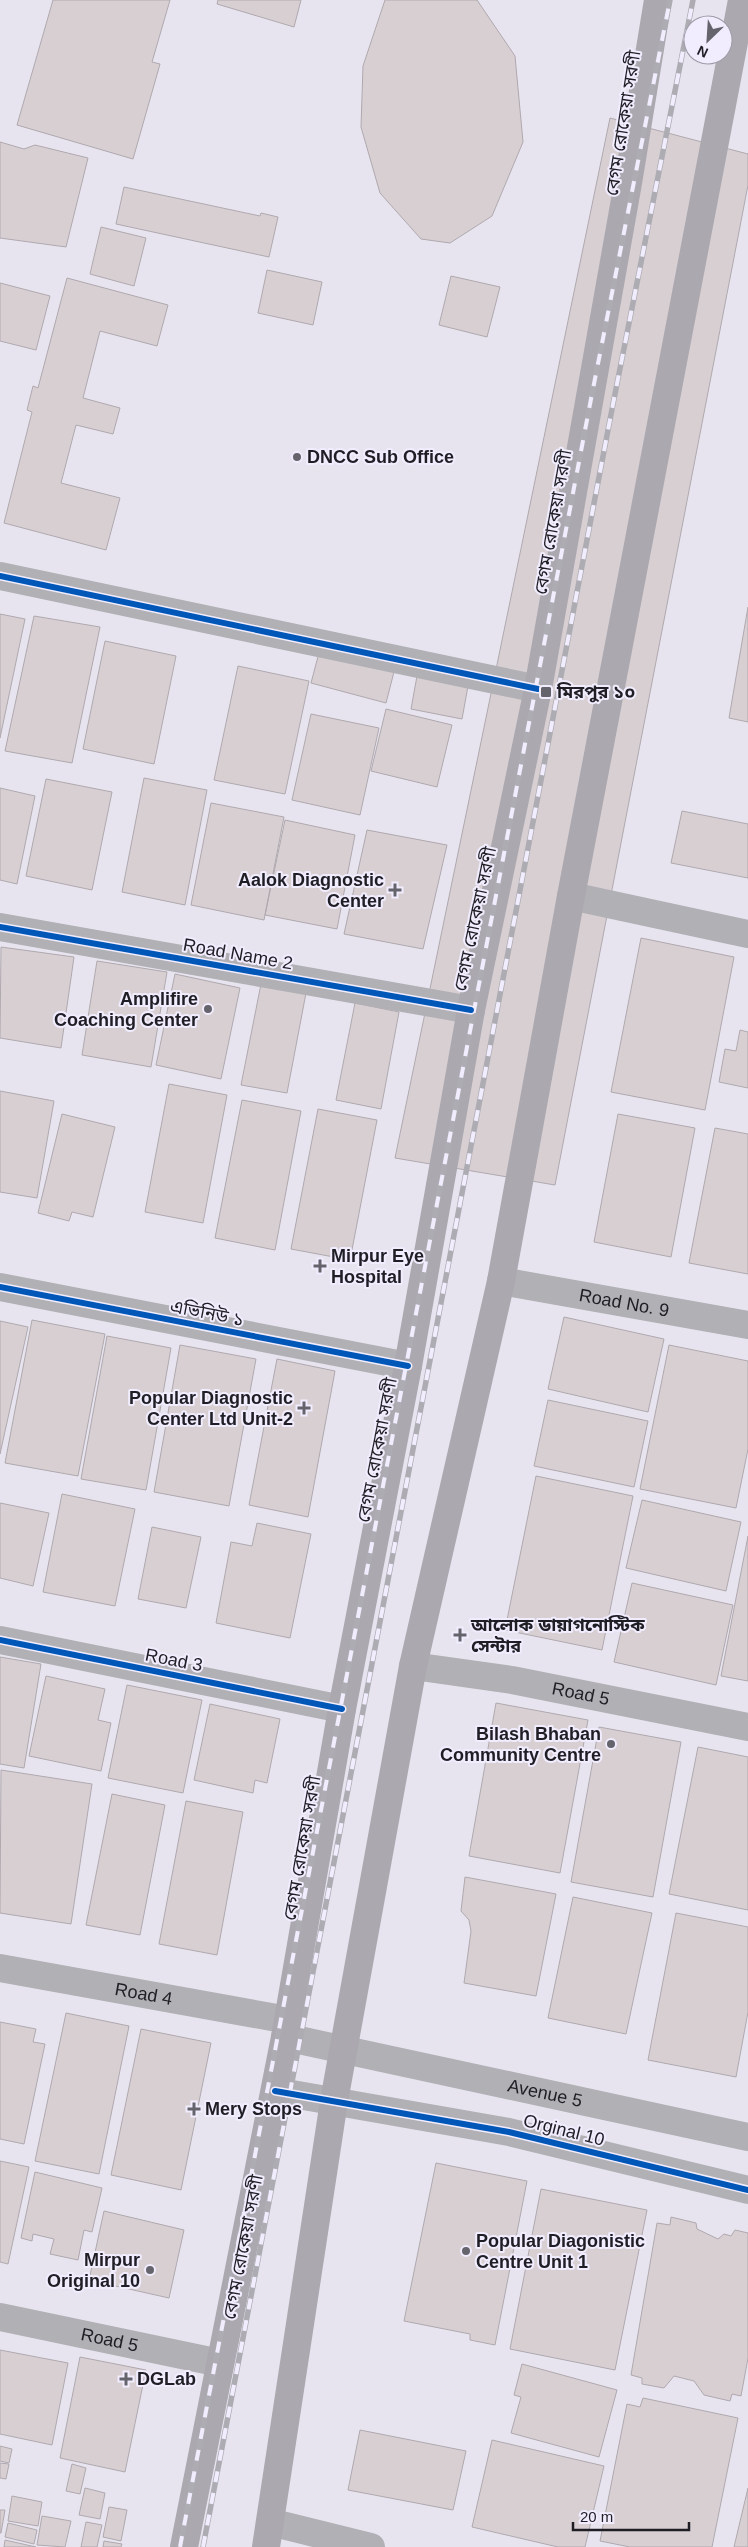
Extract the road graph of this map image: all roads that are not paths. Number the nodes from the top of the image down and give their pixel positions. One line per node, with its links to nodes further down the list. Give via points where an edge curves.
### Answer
1 (658, 0): 4 (main road, বেগম রোকেয়া সরণী)
2 (742, 0): 5 (main road)
3 (0, 576): 4 (street)
4 (538, 689): 8 (main road, বেগম রোকেয়া সরণী)
5 (571, 896): 7 (street); 9 (main road)
6 (0, 927): 8 (street, Road Name 2)
7 (748, 934)
8 (471, 1010): 12 (main road, বেগম রোকেয়া সরণী)
9 (501, 1281): 11 (street, Road No. 9); 14 (main road)
10 (0, 1287): 12 (street, এভিনিউ ১)
11 (748, 1325)
12 (408, 1366): 15 (main road, বেগম রোকেয়া সরণী)
13 (0, 1640): 15 (street, Road 3)
14 (413, 1666): 16 (street, Road 5, via 512,1680); 19 (main road)
15 (342, 1709): 18 (main road, বেগম রোকেয়া সরণী)
16 (748, 1727)
17 (0, 1968): 18 (street, Road 4)
18 (286, 2028): 19 (street, Road 4); 20 (main road, বেগম রোকেয়া সরণী)
19 (344, 2049): 21 (main road); 22 (street, Avenue 5)
20 (275, 2090): 21 (street, Orginal 10); 25 (main road, বেগম রোকেয়া সরণী)
21 (334, 2101): 23 (street, Orginal 10, via 509,2132); 26 (main road)
22 (748, 2136)
23 (748, 2190)
24 (0, 2318): 25 (street, Road 5)
25 (220, 2363): 27 (main road, বেগম রোকেয়া সরণী)
26 (268, 2534): 28 (street)
27 (184, 2547)
28 (371, 2547)

